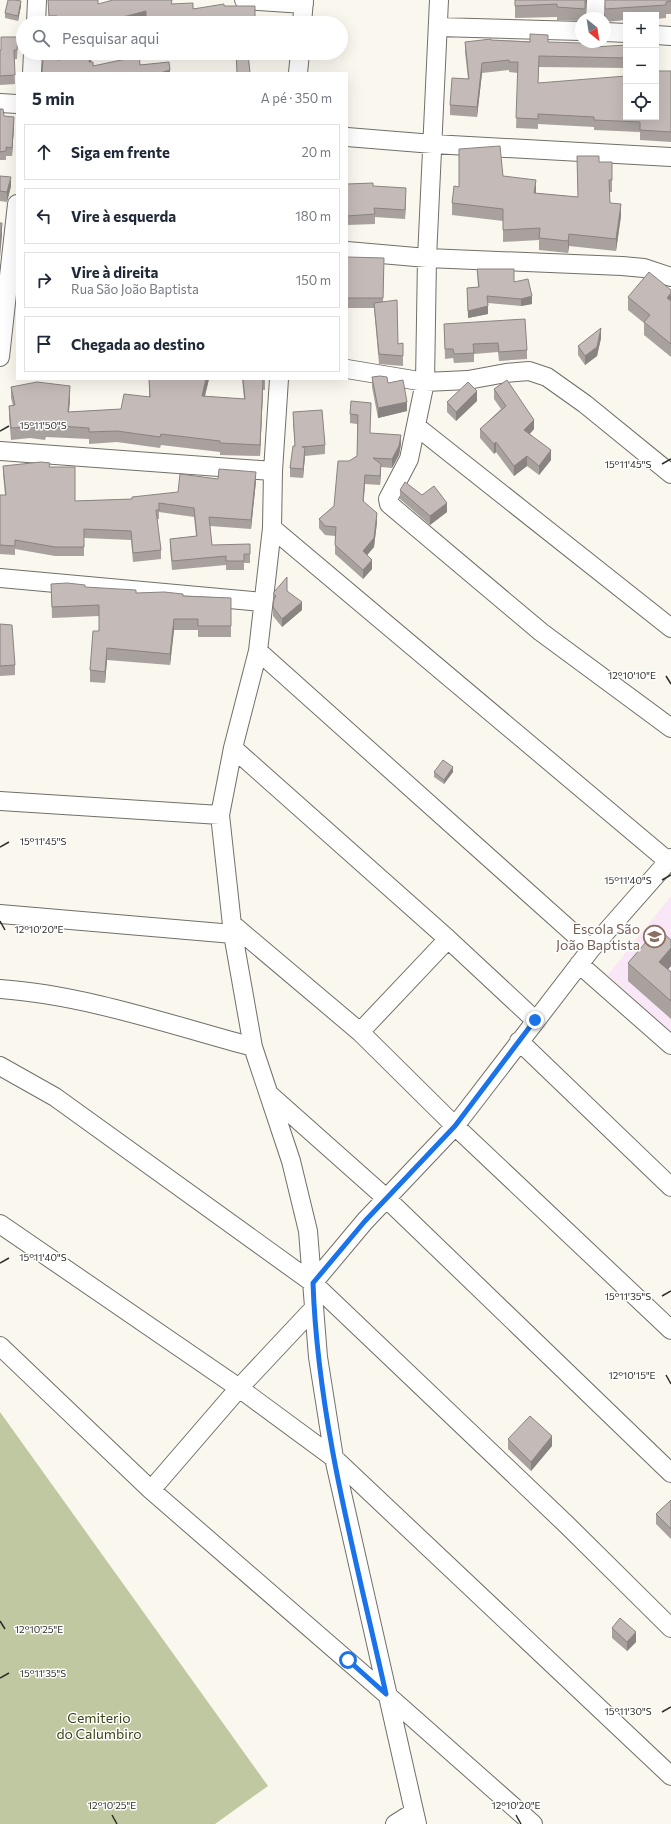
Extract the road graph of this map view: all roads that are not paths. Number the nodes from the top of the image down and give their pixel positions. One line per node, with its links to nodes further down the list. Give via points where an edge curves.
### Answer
1 (37, 0): 7 (street)
2 (244, 0): 5 (street)
3 (439, 0): 9 (street)
4 (596, 0): 6 (street)
5 (304, 2): 8 (street)
6 (595, 12)
7 (36, 16)
8 (303, 16)
9 (438, 27): 10 (street); 22 (street)
10 (575, 31)
11 (611, 32): 12 (street)
12 (623, 33)
13 (659, 35): 14 (street)
14 (671, 36)
15 (33, 60): 17 (street)
16 (299, 60): 18 (street)
17 (32, 72)
18 (298, 72)
19 (0, 103): 20 (street)
20 (16, 104)
21 (348, 137): 22 (street)
22 (433, 144): 23 (street); 26 (street)
23 (671, 157)
24 (12, 213): 28 (street)
25 (348, 251): 26 (street)
26 (427, 258): 27 (street, via 622,266 644,268); 32 (street)
27 (671, 277)
28 (7, 329): 29 (street)
29 (0, 357)
30 (348, 369): 32 (street)
31 (279, 380): 35 (street)
32 (425, 382): 33 (street); 36 (street, via 468,380 529,371 546,377 585,404)
33 (416, 426): 40 (street); 42 (street, via 409,459 389,494 389,504 541,632)
34 (0, 451): 35 (street)
35 (273, 471): 37 (street)
36 (671, 474)
37 (272, 528): 39 (street); 46 (street)
38 (0, 578): 39 (street)
39 (263, 602): 41 (street)
40 (671, 628)
41 (258, 651): 43 (street); 50 (street)
42 (671, 728)
43 (233, 748): 45 (street); 49 (street)
44 (0, 801): 45 (street)
45 (220, 815): 48 (street)
46 (670, 860): 50 (street)
47 (0, 914): 48 (street)
48 (233, 929): 54 (street); 57 (street)
49 (448, 939): 53 (street); 54 (street)
50 (591, 949): 51 (street)
51 (579, 964): 53 (street); 56 (street)
52 (0, 988): 57 (street, via 88,1002)
53 (535, 1020): 55 (street)
54 (360, 1032): 60 (street)
55 (519, 1041): 60 (street); 61 (street)
56 (671, 1045)
57 (253, 1047): 59 (street)
58 (0, 1066): 64 (street, via 55,1097)
59 (269, 1095): 62 (street); 64 (street, via 291,1161 308,1231)
60 (455, 1126): 62 (street); 66 (street)
61 (671, 1187)
62 (387, 1199): 64 (street); 70 (street)
63 (0, 1224): 68 (street)
64 (313, 1283): 65 (street); 72 (street)
65 (314, 1308): 68 (street); 69 (street, via 318,1357)
66 (671, 1330)
67 (0, 1346): 71 (street)
68 (239, 1388): 69 (street); 71 (street)
69 (334, 1458): 73 (street); 74 (street)
70 (671, 1473)
71 (151, 1490): 73 (street)
72 (671, 1628)
73 (386, 1694): 75 (street); 77 (street)
74 (671, 1776)
75 (415, 1818): 76 (street)
76 (395, 1824)
77 (532, 1824)

